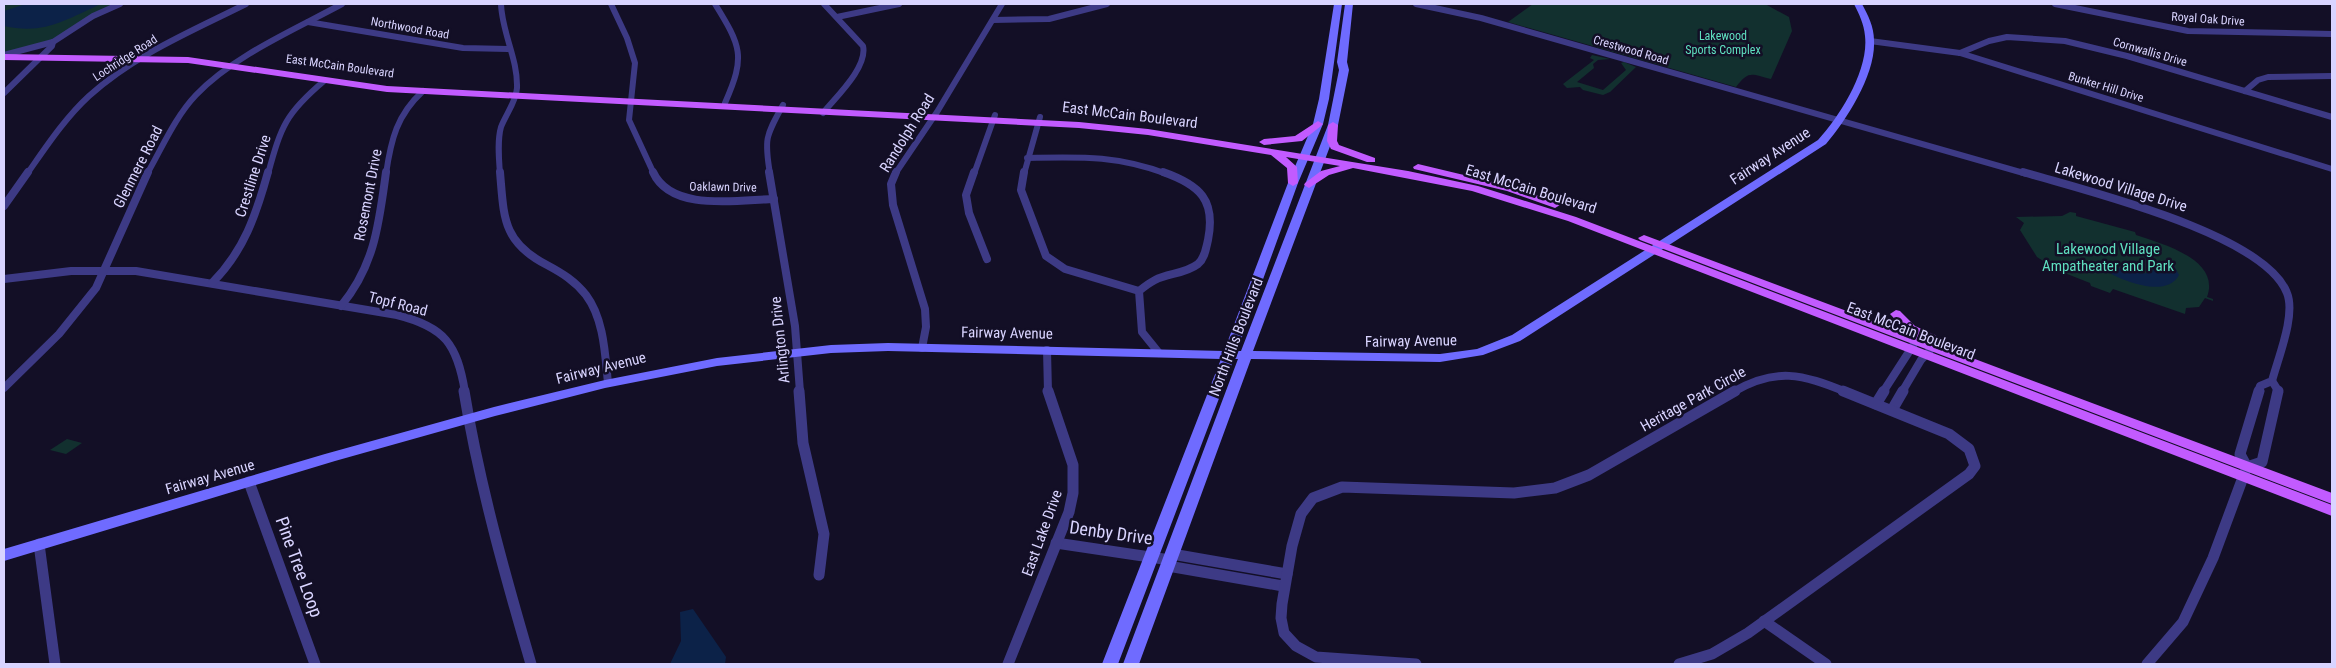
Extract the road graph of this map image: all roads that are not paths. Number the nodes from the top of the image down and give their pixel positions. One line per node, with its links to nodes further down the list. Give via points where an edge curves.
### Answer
1 (120, 4): 23 (street, via 93,16)
2 (246, 4): 28 (street, Lochridge Road)
3 (342, 4): 20 (street, Glenmere Road)
4 (501, 4): 24 (street)
5 (611, 4): 36 (street, Oaklawn Drive, via 635,63)
6 (714, 4): 38 (street, via 736,39 741,57)
7 (824, 4): 18 (street)
8 (899, 4): 18 (street)
9 (1002, 4): 19 (street, Randolph Road)
10 (1107, 4): 19 (street, via 1049,19)
11 (1338, 4): 46 (street, North Hills Boulevard)
12 (1349, 4): 47 (street, North Hills Boulevard, via 1342,62 1344,70)
13 (1416, 4): 45 (street, Crestwood Road, via 1481,18)
14 (1858, 4): 22 (street, Fairway Avenue, via 1868,26)
15 (2055, 4): 17 (street, Royal Oak Drive)
16 (2088, 4): 17 (street)
17 (2083, 10): 21 (street, Royal Oak Drive, via 2188,31)
18 (837, 18): 40 (street, via 863,46 865,55 858,69)
19 (993, 20): 41 (street, Randolph Road)
20 (308, 22): 24 (street, Northwood Road, via 455,47); 29 (street, Glenmere Road)
21 (2332, 34)
22 (1870, 41): 25 (street, Bunker Hill Drive); 45 (street, Fairway Avenue, via 1868,59)
23 (53, 42): 26 (street); 27 (street)
24 (508, 49): 35 (street, via 517,86)
25 (1960, 53): 33 (street, Cornwallis Drive, via 2000,37 2032,38 2102,50); 53 (street, Bunker Hill Drive)
26 (4, 56): 27 (main road, East McCain Boulevard)
27 (40, 58): 28 (main road, East McCain Boulevard); 34 (street)
28 (140, 59): 29 (main road, East McCain Boulevard); 57 (street, Lochridge Road, via 102,85 80,106)
29 (232, 65): 31 (main road, East McCain Boulevard); 60 (street, Glenmere Road, via 207,84 186,107 143,182)
30 (2332, 76): 33 (street, via 2268,77 2258,80)
31 (324, 81): 32 (main road, East McCain Boulevard); 62 (street, Crestline Drive, via 288,116 244,244 227,270)
32 (423, 91): 35 (main road, East McCain Boulevard); 64 (street, Rosemont Drive, via 398,122 368,264 353,295)
33 (2245, 91): 42 (street, Cornwallis Drive)
34 (4, 93)
35 (516, 96): 36 (main road, East McCain Boulevard); 76 (street, via 499,141 510,233 528,255 570,278 592,300 598,314)
36 (631, 101): 37 (main road, East McCain Boulevard); 56 (street, Oaklawn Drive, via 629,115 632,128 654,177 667,191 697,200)
37 (672, 103): 38 (main road, East McCain Boulevard); 39 (main road, East McCain Boulevard)
38 (726, 103): 39 (main road, East McCain Boulevard)
39 (782, 108): 40 (main road, East McCain Boulevard); 56 (street, Arlington Drive, via 769,130 765,146)
40 (825, 110): 41 (main road, East McCain Boulevard)
41 (935, 115): 43 (main road, East McCain Boulevard); 67 (street, Randolph Road, via 896,172 890,192 925,308)
42 (2332, 117)
43 (993, 118): 44 (main road, East McCain Boulevard); 59 (street, via 966,195)
44 (1039, 120): 48 (main road, East McCain Boulevard); 48 (main road, East McCain Boulevard, via 1132,123); 51 (street)
45 (1839, 121): 58 (street, Fairway Avenue, via 1817,146); 75 (street, Lakewood Village Drive, via 2174,218 2232,244 2275,276 2289,298 2290,312)
46 (1318, 124): 48 (main road, via 1298,139); 49 (street, North Hills Boulevard)
47 (1333, 125): 50 (street, North Hills Boulevard); 52 (main road, via 1335,147)
48 (1258, 147): 49 (main road, East McCain Boulevard); 49 (main road, East McCain Boulevard); 54 (main road, via 1289,163)
49 (1306, 153): 50 (main road, East McCain Boulevard); 54 (street, North Hills Boulevard)
50 (1320, 155): 52 (main road, East McCain Boulevard); 55 (street, North Hills Boulevard)
51 (1027, 158): 63 (street, via 1021,190 1046,256 1065,269); 63 (street, via 1094,157 1164,171 1182,180 1204,198 1211,210 1212,225 1201,260 1192,268 1155,280)
52 (1372, 164): 55 (main road, via 1325,173); 58 (main road, East McCain Boulevard, via 1474,188)
53 (2332, 168)
54 (1293, 183): 72 (street, North Hills Boulevard)
55 (1309, 186): 73 (street, North Hills Boulevard)
56 (774, 199): 69 (street, Arlington Drive)
57 (4, 206)
58 (1658, 248): 66 (main road, East McCain Boulevard); 73 (street, Fairway Avenue, via 1516,338 1478,354 1438,359)
59 (987, 259)
60 (106, 270): 61 (street, Topf Road); 62 (street, Topf Road); 77 (street, Glenmere Road, via 76,315)
61 (4, 279)
62 (212, 283): 64 (street, Topf Road)
63 (1139, 291): 71 (street, via 1142,332)
64 (342, 306): 80 (street, Topf Road, via 416,320 440,332 456,354)
65 (1896, 314): 74 (main road, via 1911,329)
66 (1913, 346): 70 (main road, East McCain Boulevard); 78 (street)
67 (922, 348): 68 (street, Fairway Avenue); 69 (street, Fairway Avenue, via 852,347)
68 (1047, 350): 71 (street, Fairway Avenue); 85 (street, East Lake Drive, via 1047,388 1067,442 1075,476 1074,494)
69 (797, 351): 76 (street, Fairway Avenue, via 721,359); 90 (street, Arlington Drive, via 803,443 824,534)
70 (1929, 352): 74 (main road, East McCain Boulevard); 79 (street); 81 (main road, East McCain Boulevard)
71 (1159, 353): 72 (street, Fairway Avenue)
72 (1229, 355): 73 (street, Fairway Avenue); 88 (street, North Hills Boulevard)
73 (1246, 355): 88 (street, North Hills Boulevard)
74 (2004, 375): 81 (main road, East McCain Boulevard)
75 (2272, 380): 81 (street, Lakewood Village Drive, via 2260,386 2240,454); 81 (street, Lakewood Village Drive, via 2279,393 2262,462)
76 (608, 383): 80 (street, Fairway Avenue)
77 (4, 388)
78 (1876, 404): 79 (street, Heritage Park Circle); 89 (street, Heritage Park Circle, via 1816,380 1769,376 1745,385 1589,475 1555,488 1514,493 1374,487 1332,489 1315,497 1298,515)
79 (1892, 410): 92 (street, Heritage Park Circle, via 1961,442 1972,454 1975,466 1969,474)
80 (468, 419): 82 (street, Fairway Avenue); 95 (street, Topf Road)
81 (2245, 472): 83 (main road, East McCain Boulevard); 84 (main road, East McCain Boulevard); 102 (street, via 2213,558 2183,622)
82 (249, 482): 86 (street, Fairway Avenue); 94 (street, Pine Tree Loop)
83 (2332, 499)
84 (2332, 511)
85 (1056, 543): 88 (street, Denby Drive); 96 (street, East Lake Drive)
86 (39, 544): 87 (street, Fairway Avenue); 93 (street)
87 (4, 555)
88 (1164, 559): 89 (street); 91 (street); 97 (street, North Hills Boulevard); 98 (street, North Hills Boulevard)
89 (1287, 574): 91 (street, Heritage Park Circle)
90 (819, 575)
91 (1283, 586): 99 (street, Heritage Park Circle, via 1284,634 1309,656 1340,661)
92 (1764, 622): 100 (street, Heritage Park Circle, via 1712,654); 101 (street)
93 (55, 664)
94 (315, 664)
95 (531, 664)
96 (1008, 664)
97 (1110, 664)
98 (1131, 664)
99 (1416, 664)
100 (1679, 664)
101 (1826, 664)
102 (2147, 664)

